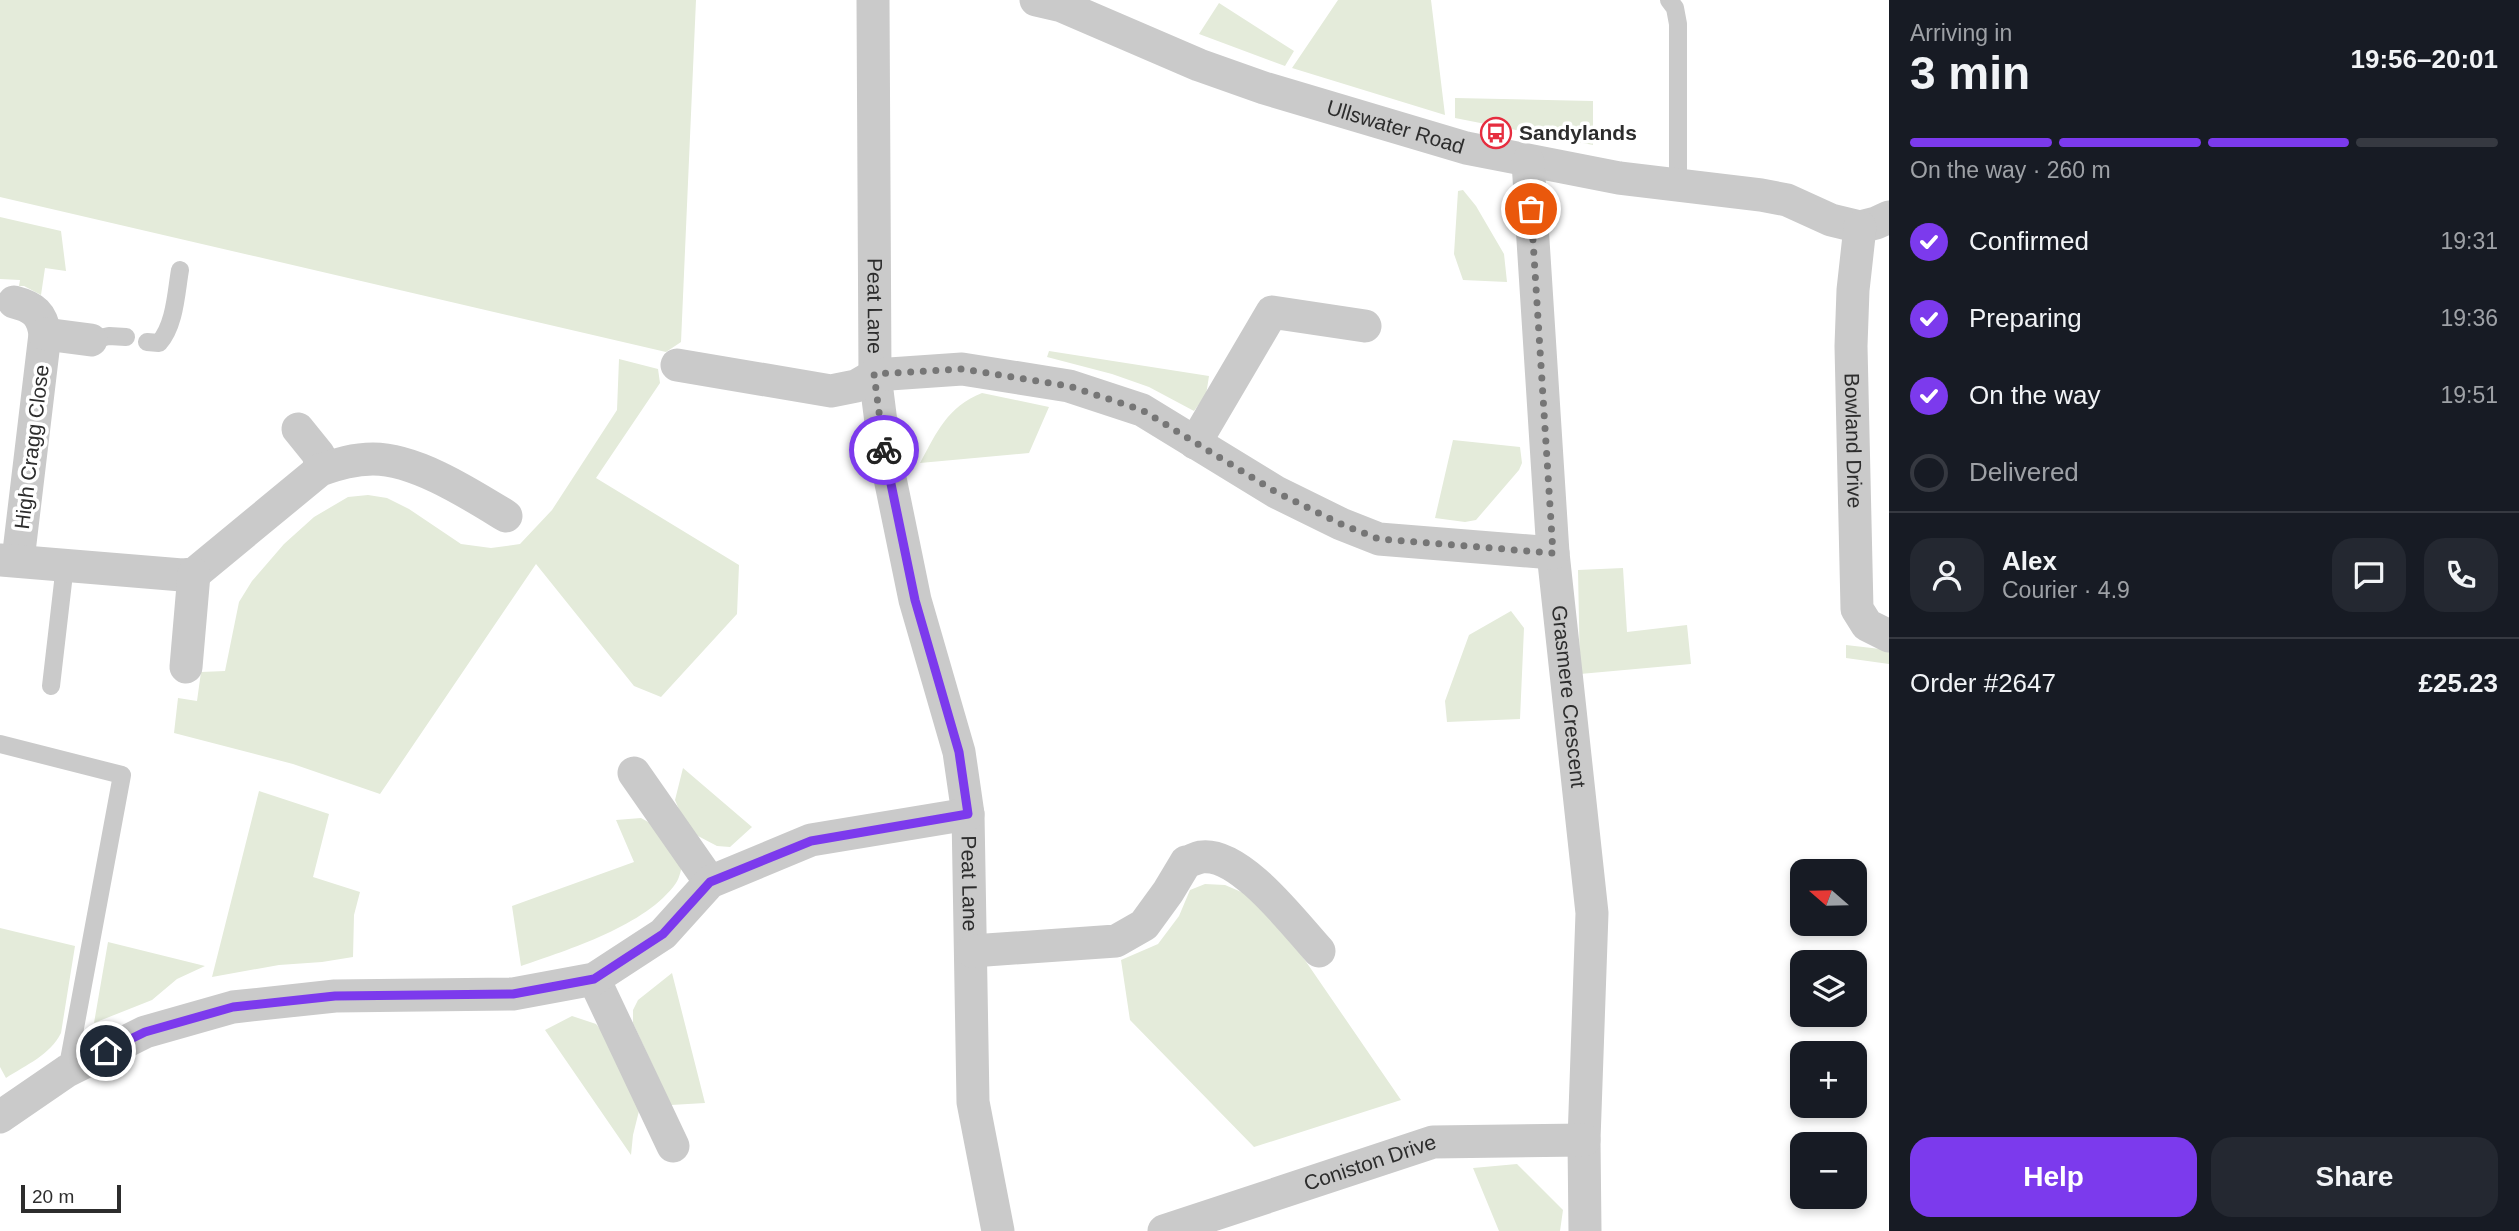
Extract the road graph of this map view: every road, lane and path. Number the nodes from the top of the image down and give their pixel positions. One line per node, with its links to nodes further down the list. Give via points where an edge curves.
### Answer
1 (873, 0): 15 (street, Peat Lane)
2 (1036, 0): 4 (street, Ullswater Road, via 1062,6 1264,88 1422,137)
3 (1669, 0): 5 (lane, via 1678,24)
4 (1528, 162): 5 (street, Ullswater Road); 20 (street, Grasmere Crescent)
5 (1678, 186): 6 (street, Ullswater Road, via 1761,195 1787,200 1830,220)
6 (1874, 222): 24 (street, Bowland Drive, via 1853,290 1857,609 1867,625)
7 (180, 270): 13 (lane, via 165,336 159,342)
8 (14, 302): 10 (street, High Cragg Close, via 35,309 43,319)
9 (1366, 326): 17 (street, via 1272,312)
10 (45, 334): 12 (street, High Cragg Close); 21 (street, High Cragg Close)
11 (125, 337): 12 (lane)
12 (91, 340)
13 (147, 342)
14 (677, 365): 15 (street, via 831,391 856,386)
15 (874, 374): 17 (street, via 962,369 1069,386 1142,410); 29 (street, Peat Lane, via 915,600 959,752)
16 (298, 429): 18 (street, via 319,454)
17 (1195, 443): 20 (street, via 1276,492 1379,539)
18 (320, 470): 19 (street, via 344,461 394,461 442,480); 23 (street)
19 (506, 516)
20 (1553, 553): 36 (street, Grasmere Crescent, via 1592,913)
21 (9, 560): 22 (street, High Cragg Close)
22 (65, 565): 23 (street, High Cragg Close); 26 (lane)
23 (194, 574): 25 (street)
24 (1889, 636)
25 (186, 667)
26 (51, 685)
27 (0, 744): 34 (lane, via 122,775)
28 (634, 773): 30 (street)
29 (968, 814): 30 (street, via 811,841); 31 (street, Peat Lane)
30 (710, 882): 33 (street, via 663,934)
31 (972, 951): 32 (street, via 1116,941 1144,925 1186,862 1203,856 1232,864 1259,884); 38 (street, Peat Lane, via 973,1102)
32 (1319, 951)
33 (594, 979): 34 (street, via 513,994 335,996 233,1007 145,1032); 37 (street)
34 (67, 1071): 35 (street)
35 (0, 1117)
36 (1584, 1140): 39 (street, Coniston Drive, via 1433,1142); 40 (street, Grasmere Crescent)
37 (673, 1146)
38 (998, 1231)
39 (1164, 1231)
40 (1585, 1231)

